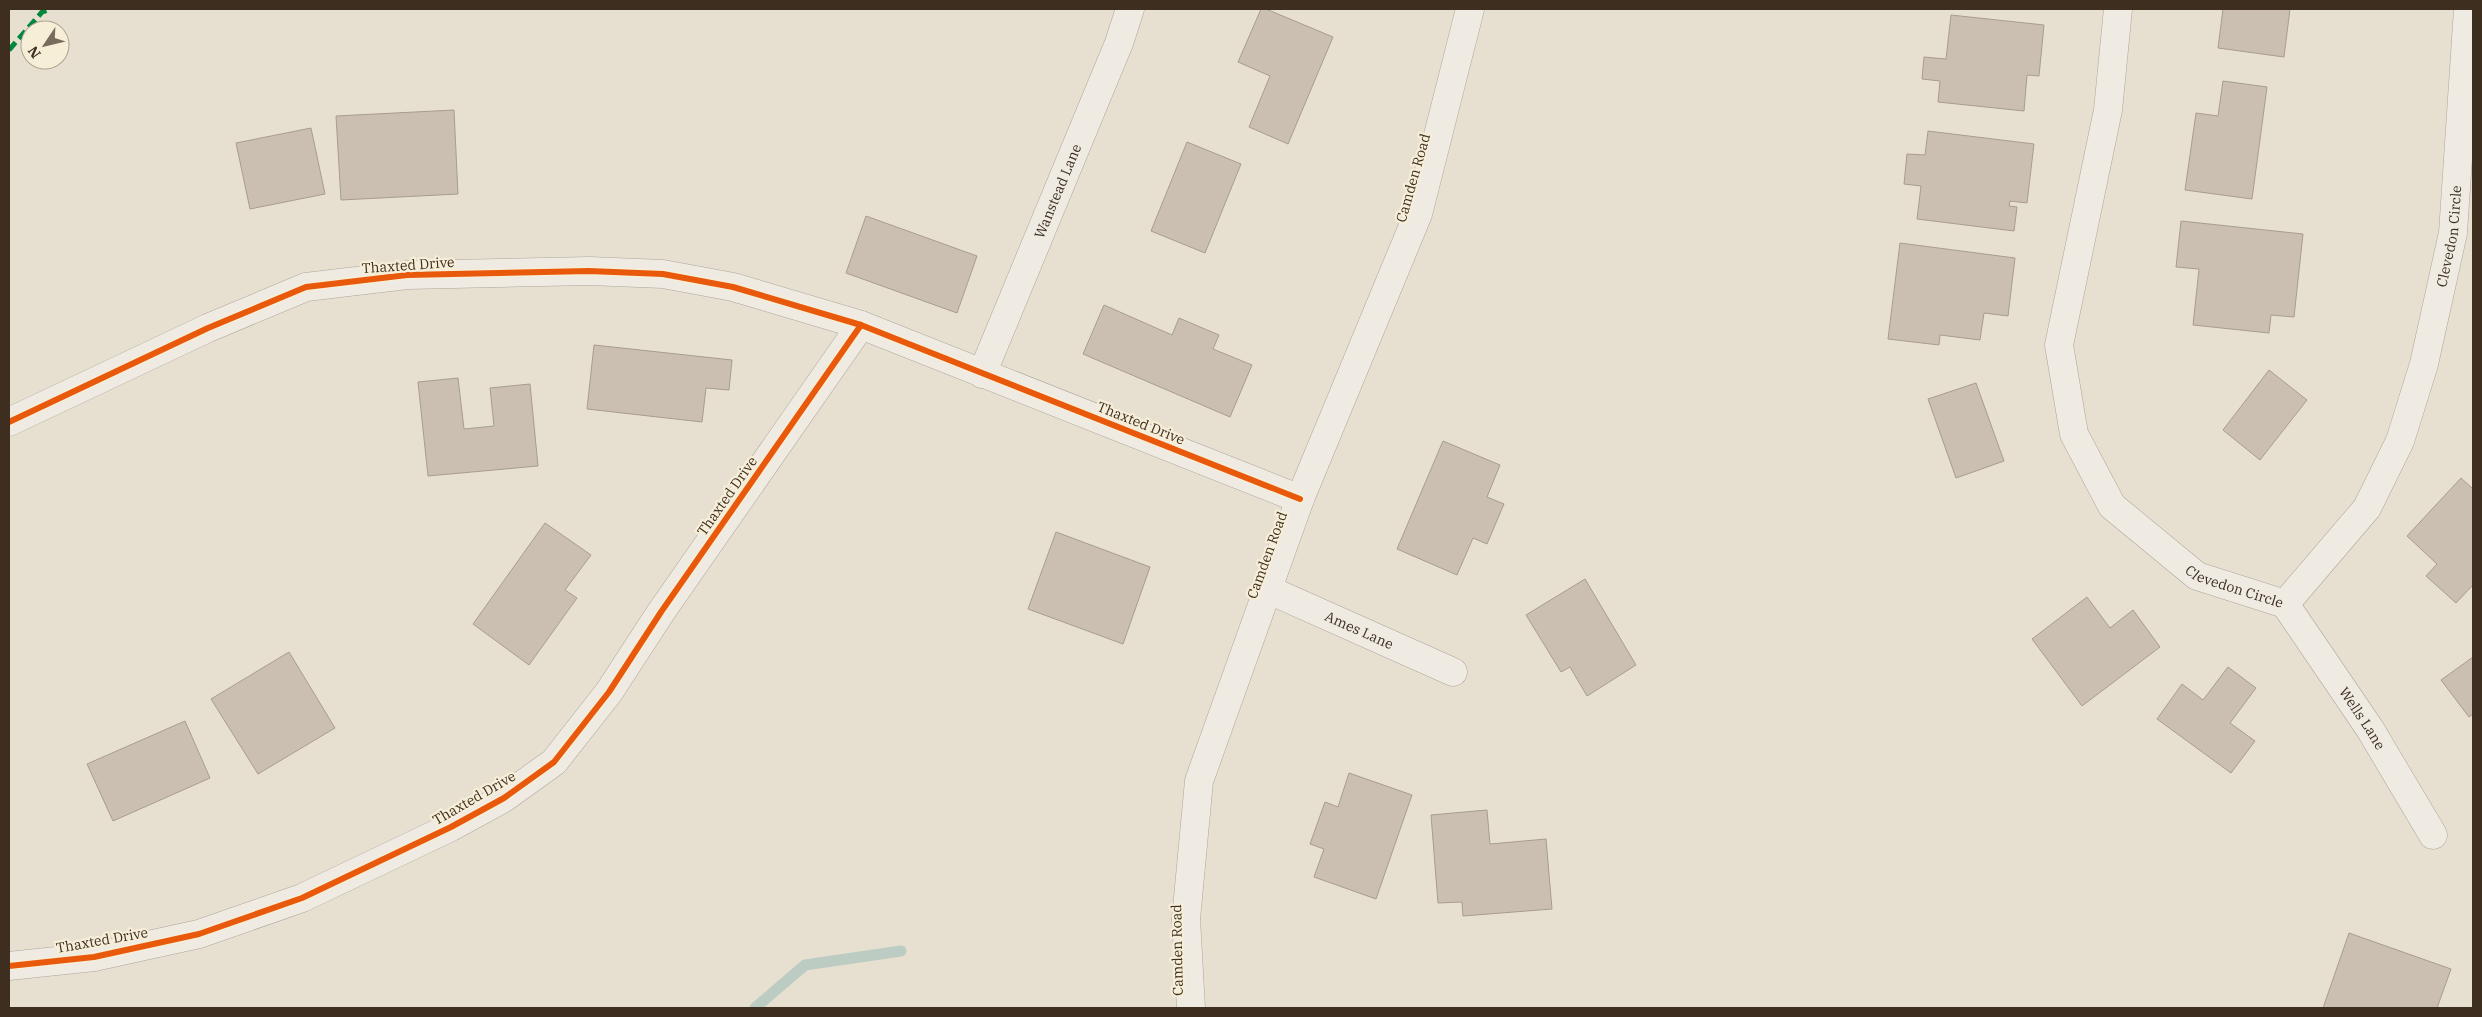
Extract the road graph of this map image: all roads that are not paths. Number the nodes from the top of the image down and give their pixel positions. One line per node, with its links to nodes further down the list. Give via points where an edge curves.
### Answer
1 (1130, 9): 6 (street, Wanstead Lane, via 1119,43)
2 (1470, 9): 8 (street, Camden Road, via 1418,214)
3 (2118, 9): 10 (street, Clevedon Circle, via 2108,110 2059,345 2074,434 2112,506 2197,576)
4 (2468, 9): 10 (street, Clevedon Circle, via 2453,233 2424,364 2400,441 2367,508)
5 (861, 325): 6 (street, Thaxted Drive); 7 (street, Thaxted Drive, via 733,288 663,274 589,271 407,275 306,287 208,328); 13 (street, Thaxted Drive, via 666,604 609,692 554,762 504,798 451,828 302,898 199,934 94,957)
6 (982, 374): 8 (street, Thaxted Drive)
7 (9, 422)
8 (1300, 499): 9 (street, Camden Road)
9 (1267, 589): 11 (street, Ames Lane); 14 (street, Camden Road, via 1199,781 1186,919)
10 (2285, 604): 12 (street, Wells Lane, via 2370,729)
11 (1452, 672)
12 (2433, 835)
13 (9, 966)
14 (1191, 1008)

